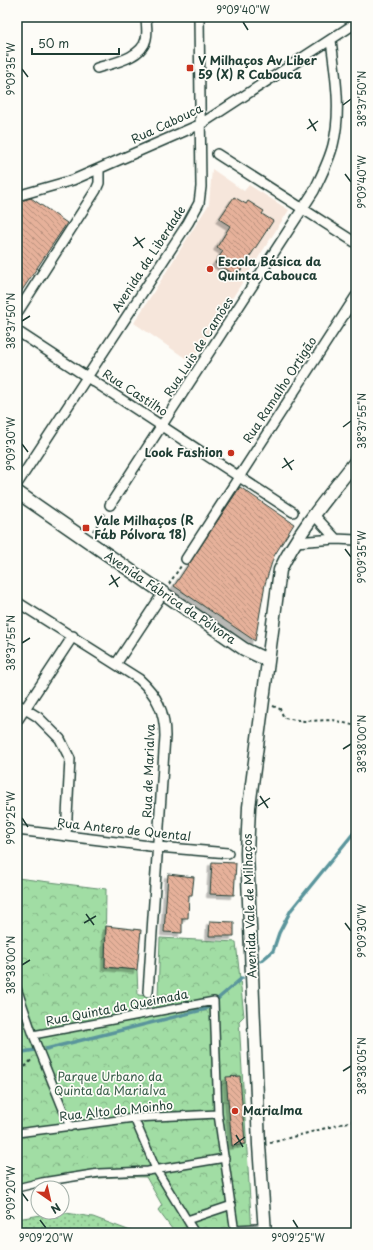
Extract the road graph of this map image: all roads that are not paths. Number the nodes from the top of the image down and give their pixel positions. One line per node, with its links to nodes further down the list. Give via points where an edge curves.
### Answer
1 (146, 17): 5 (street, via 146,41 138,52)
2 (199, 17): 6 (street, Avenida da Liberdade)
3 (356, 23): 4 (street, Rua Cabouca)
4 (332, 40): 6 (street, Rua Cabouca); 10 (street, Rua Luis de Camões, via 337,92 333,144 325,168)
5 (97, 68)
6 (201, 124): 8 (street, Rua Cabouca); 15 (street, Avenida da Liberdade, via 199,203)
7 (217, 154): 10 (street)
8 (99, 169): 9 (street, Rua Cabouca, via 51,188); 13 (street, via 96,190)
9 (17, 196)
10 (303, 208): 11 (street); 16 (street, Rua Luis de Camões)
11 (356, 242)
12 (356, 296): 18 (street, Rua Ramalho Ortigão)
13 (17, 313)
14 (17, 331): 15 (street, Rua Castilho)
15 (88, 377): 16 (street, Rua Castilho); 19 (street, Avenida da Liberdade)
16 (162, 426): 18 (street, Rua Castilho); 21 (street, Rua Luis de Camões)
17 (356, 461): 23 (street, Avenida Vale de Milhaços)
18 (239, 476): 22 (street, Rua Castilho); 27 (street, Rua Ramalho Ortigão)
19 (17, 484)
20 (17, 492): 28 (street, Avenida Fábrica da Pólvora)
21 (110, 505)
22 (293, 512)
23 (314, 515): 24 (street); 26 (street, Avenida Vale de Milhaços)
24 (336, 539): 25 (street); 26 (street)
25 (356, 540)
26 (295, 542): 31 (street, Avenida Vale de Milhaços, via 280,570)
27 (186, 559)
28 (163, 593): 31 (street, Avenida Fábrica da Pólvora, via 244,649); 32 (street)
29 (17, 602): 30 (street, Rua de Marialva)
30 (73, 636): 32 (street, Rua de Marialva); 34 (street)
31 (267, 660): 52 (street, Avenida Vale de Milhaços, via 249,806 247,853)
32 (116, 664): 38 (street, Rua de Marialva, via 152,692 163,716 165,736)
33 (17, 704): 34 (street)
34 (25, 709): 35 (street); 37 (street, via 38,717 60,739 70,759)
35 (17, 721)
36 (17, 830): 37 (street, Rua Antero de Quental)
37 (66, 836): 38 (street, Rua Antero de Quental)
38 (158, 847): 39 (street, Rua Antero de Quental); 41 (street, Rua de Marialva)
39 (228, 853)
40 (17, 988): 42 (street)
41 (148, 992)
42 (33, 1035): 43 (street, Rua Quinta da Queimada, via 214,1004); 45 (street, Rua Quinta da Queimada)
43 (218, 1114): 44 (street, Rua Alto do Moinho); 47 (street)
44 (134, 1118): 45 (street, Rua Alto do Moinho); 48 (street)
45 (70, 1127): 46 (street, Rua Alto do Moinho)
46 (17, 1133)
47 (225, 1158): 48 (street); 50 (street)
48 (156, 1168): 49 (street, via 148,1171 100,1173); 51 (street)
49 (17, 1188)
50 (232, 1205): 51 (street); 53 (street)
51 (187, 1220): 54 (street)
52 (261, 1230): 53 (street)
53 (235, 1231)
54 (195, 1233)

